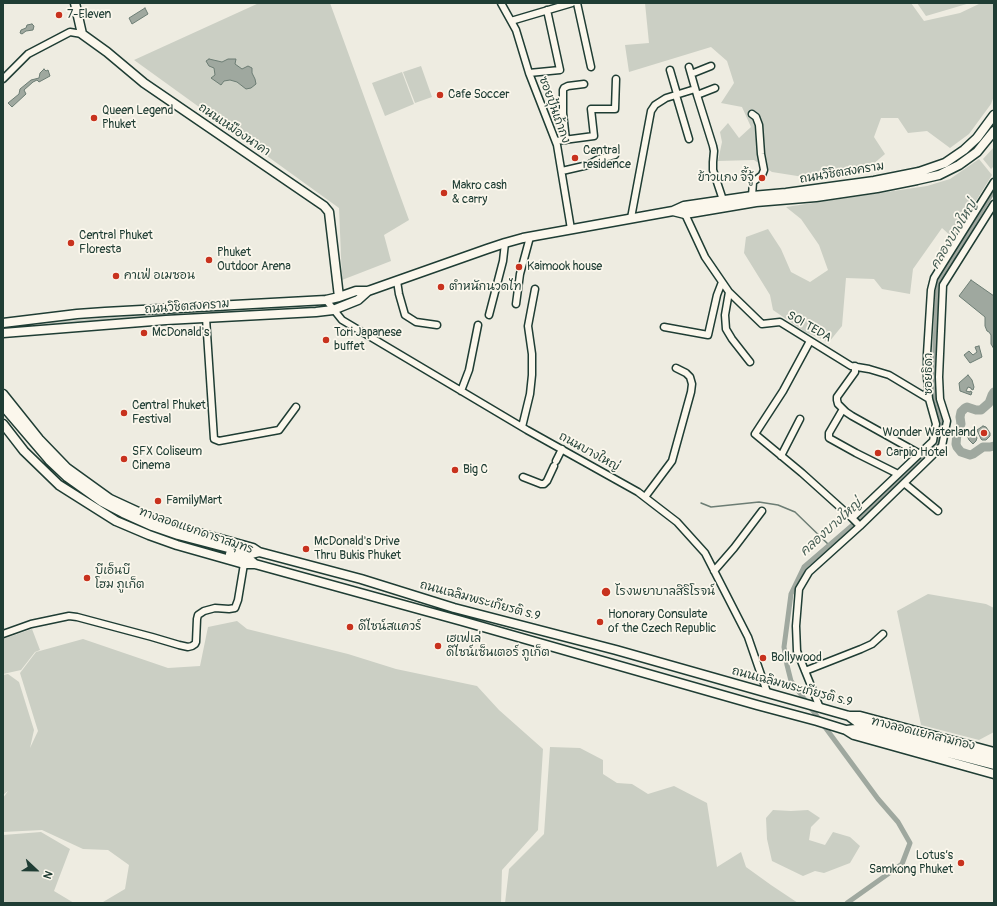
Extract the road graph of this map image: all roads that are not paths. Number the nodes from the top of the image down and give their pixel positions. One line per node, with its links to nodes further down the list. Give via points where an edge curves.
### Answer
1 (75, 3): 7 (main road)
2 (501, 3): 6 (street, ซอยปุ้นเถ้ากง)
3 (572, 3): 5 (street)
4 (577, 3): 9 (street)
5 (546, 10): 6 (street); 11 (street, via 560,70)
6 (511, 21): 11 (street, ซอยปุ้นเถ้ากง)
7 (82, 34): 12 (street, via 70,32 28,54); 40 (main road, ถนนเหมืองนาคา, via 144,83 324,206 329,212)
8 (711, 66): 16 (street, via 690,70)
9 (591, 67)
10 (670, 70): 17 (street)
11 (529, 73): 23 (street, ซอยปุ้นเถ้ากง)
12 (3, 79)
13 (616, 79): 22 (street, via 615,108 591,109 594,136)
14 (584, 84): 22 (street, via 568,86 562,90)
15 (715, 88): 16 (street)
16 (696, 92): 17 (street); 28 (street, via 713,146 713,170)
17 (676, 95): 21 (street); 31 (street, via 666,98 651,111)
18 (752, 114): 27 (street, via 759,126 764,170 753,182)
19 (994, 115): 27 (main road, ถนนวิชิตสงคราม, via 977,138 964,150 945,163 919,172 874,181)
20 (994, 131): 30 (main road, ถนนวิชิตสงคราม, via 977,152 939,175 816,197)
21 (689, 139)
22 (566, 140): 23 (street)
23 (556, 141): 25 (street, ซอยปุ้นเถ้ากง)
24 (615, 156): 25 (street)
25 (562, 171): 32 (street, ซอยปุ้นเถ้ากง)
26 (994, 182): 55 (street, via 934,278 931,290)
27 (752, 196): 28 (main road, ถนนวิชิตสงคราม)
28 (723, 200): 30 (main road, ถนนวิชิตสงคราม)
29 (994, 204): 56 (street, ซอยธิดา, via 943,286)
30 (684, 210): 31 (main road, ถนนวิชิตสงคราม); 36 (street, SOI TEDA, via 705,257)
31 (631, 218): 32 (main road, ถนนวิชิตสงคราม)
32 (571, 229): 33 (main road, ถนนวิชิตสงคราม)
33 (530, 237): 34 (main road, ถนนวิชิตสงคราม); 42 (street, via 520,274)
34 (505, 243): 35 (main road, ถนนวิชิตสงคราม); 44 (street)
35 (397, 281): 38 (main road, ถนนวิชิตสงคราม); 47 (street, via 404,314 416,322)
36 (722, 282): 39 (street, SOI TEDA); 49 (street, via 708,335)
37 (535, 289): 66 (street, via 528,326 532,375)
38 (368, 291): 40 (main road, ถนนวิชิตสงคราม, via 356,291); 43 (main road, ถนนวิชิตสงคราม, via 358,300)
39 (729, 292): 51 (street, SOI TEDA, via 762,324 780,322); 52 (street, via 725,314 726,329)
40 (339, 297): 41 (main road, ถนนวิชิตสงคราม)
41 (326, 300): 43 (street, ถนนบางใหญ่); 46 (main road, ถนนวิชิตสงคราม, via 105,312)
42 (516, 304)
43 (333, 310): 45 (main road, ถนนวิชิตสงคราม); 57 (street, ถนนบางใหญ่, via 342,320)
44 (489, 315)
45 (206, 318): 50 (main road, ถนนวิชิตสงคราม); 61 (street, via 214,439 219,441 279,430)
46 (3, 323)
47 (438, 325)
48 (478, 325): 57 (street)
49 (664, 327)
50 (5, 334)
51 (810, 341): 53 (street, SOI TEDA); 69 (street, via 783,391 754,434)
52 (750, 362)
53 (855, 366): 59 (street, SOI TEDA, via 889,375); 62 (street, via 837,399)
54 (676, 368): 73 (street, via 690,377 691,392 672,461)
55 (927, 377): 56 (street); 59 (street)
56 (939, 378): 72 (street, ซอยธิดา, via 940,399 947,422 942,446)
57 (461, 391): 66 (street, ถนนบางใหญ่)
58 (3, 394): 78 (main road, ถนนเฉลิมพระเกียรติ ร.9, via 39,439 67,468 110,499 170,525 253,548)
59 (929, 399): 68 (street, via 936,424 933,441)
60 (3, 406): 78 (main road, ทางลอดแยกดาราสมุทร, via 54,464 102,502 152,526 178,535 251,554)
61 (296, 407)
62 (843, 409): 68 (street); 70 (street, via 829,433 829,438)
63 (3, 414): 80 (main road, ทางลอดแยกดาราสมุทร, via 63,481 101,507 162,534 250,559)
64 (800, 420): 69 (street)
65 (3, 424): 79 (main road, ถนนเฉลิมพระเกียรติ ร.9, via 24,450 59,485 116,521 177,545)
66 (522, 427): 67 (street, ถนนบางใหญ่)
67 (562, 449): 71 (street, via 544,484); 73 (street, ถนนบางใหญ่)
68 (920, 454): 70 (street)
69 (781, 456): 76 (street)
70 (898, 474): 76 (street)
71 (523, 477)
72 (904, 483): 75 (street); 77 (street, ซอยธิดา)
73 (645, 497): 81 (street, ถนนบางใหญ่, via 677,522 705,553)
74 (762, 510): 81 (street)
75 (938, 511)
76 (852, 518): 77 (street)
77 (860, 526): 84 (street, ซอยธิดา, via 809,572 799,589 797,652)
78 (259, 552): 85 (main road, ถนนเฉลิมพระเกียรติ ร.9, via 454,608)
79 (244, 564): 80 (main road, ถนนเฉลิมพระเกียรติ ร.9); 82 (street, via 235,608 215,608 198,615 196,642 192,646 179,645 69,616 31,624)
80 (255, 564): 88 (main road, ถนนเฉลิมพระเกียรติ ร.9)
81 (714, 571): 85 (street, ถนนบางใหญ่, via 748,637)
82 (3, 634)
83 (883, 634): 84 (street, via 872,644)
84 (805, 671): 86 (street, ซอยธิดา)
85 (767, 692): 86 (main road, ถนนเฉลิมพระเกียรติ ร.9)
86 (820, 708): 87 (main road, ถนนเฉลิมพระเกียรติ ร.9)
87 (849, 716): 89 (main road, ถนนเฉลิมพระเกียรติ ร.9, via 860,716); 90 (main road, ทางลอดแยกสามกอง, via 857,722)
88 (846, 730): 91 (main road, ทางลอดแยกสามกอง, via 855,729); 92 (main road, ถนนเฉลิมพระเกียรติ ร.9, via 854,735)
89 (994, 752)
90 (994, 759)
91 (994, 765)
92 (994, 774)

